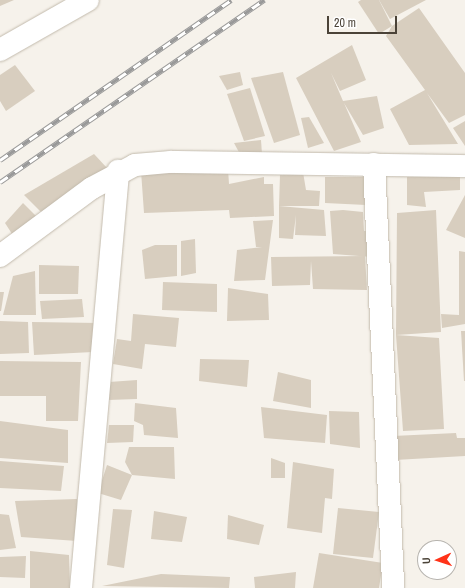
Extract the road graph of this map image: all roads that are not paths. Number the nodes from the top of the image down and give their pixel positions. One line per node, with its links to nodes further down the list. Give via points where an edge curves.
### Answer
1 (85, 1): 2 (street)
2 (0, 50)
3 (374, 164): 4 (street); 5 (street, via 171,162 134,165); 8 (street)
4 (465, 166)
5 (118, 171): 6 (street); 7 (street)
6 (0, 256)
7 (81, 588)
8 (392, 588)

